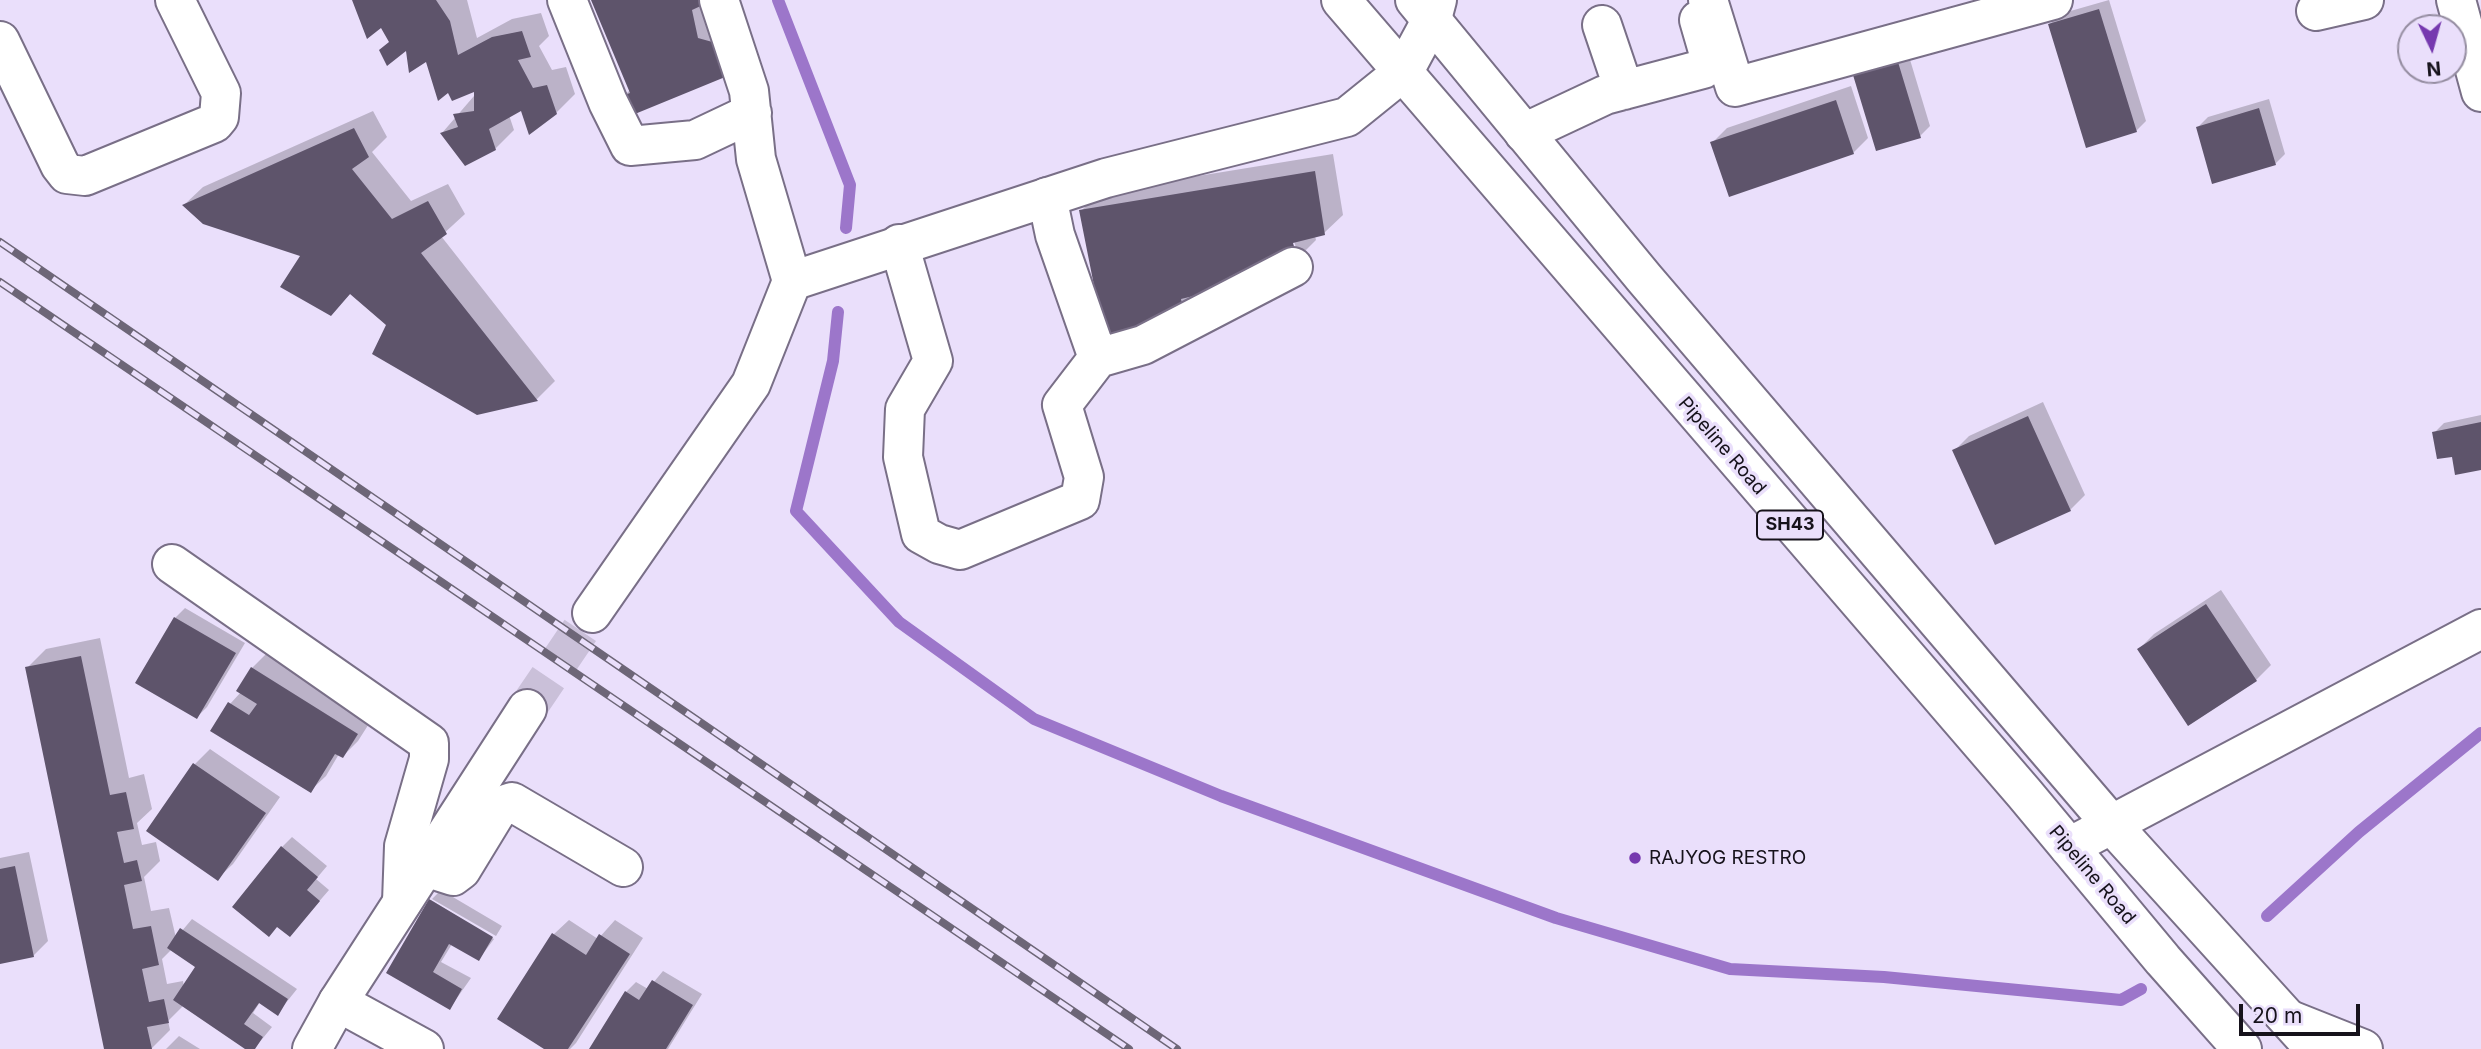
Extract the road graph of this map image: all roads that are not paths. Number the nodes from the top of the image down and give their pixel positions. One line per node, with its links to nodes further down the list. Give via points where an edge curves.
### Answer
1 (175, 0): 13 (street, via 221,93 219,117 85,176 67,174 60,165)
2 (566, 0): 17 (street, via 630,146 695,140)
3 (719, 0): 17 (street)
4 (1341, 0): 14 (street, Pipeline Road / SH43)
5 (1693, 0): 15 (street, via 1710,58 1703,69)
6 (1708, 0): 7 (street, via 1735,87)
7 (2053, 0)
8 (2364, 0): 11 (street)
9 (2456, 0): 16 (street)
10 (1428, 6): 14 (street); 18 (street, SH43)
11 (2316, 11)
12 (1602, 25): 15 (street)
13 (0, 41)
14 (1404, 71): 19 (street, via 1347,117); 29 (street, Pipeline Road / SH43)
15 (1624, 90): 18 (street)
16 (2481, 92)
17 (752, 113): 22 (street, via 756,159)
18 (1524, 133): 28 (street, SH43)
19 (1046, 197): 20 (street); 23 (street)
20 (899, 244): 22 (street); 23 (street, via 933,361 905,409 903,457 921,534 960,550 1080,500 1084,477 1062,405)
21 (1293, 267): 23 (street, via 1143,345)
22 (792, 281): 25 (street, via 751,384)
23 (1098, 358)
24 (172, 564): 32 (street, via 429,743 429,760 404,846)
25 (592, 613)
26 (2481, 629): 28 (street)
27 (527, 709): 30 (street)
28 (2112, 825): 29 (street); 34 (street, SH43)
29 (2069, 847): 37 (street, Pipeline Road / SH43)
30 (425, 867): 31 (street, via 453,876 500,806 512,802); 32 (street)
31 (623, 867)
32 (402, 902): 33 (street)
33 (338, 1002): 35 (street); 36 (street)
34 (2290, 1020): 38 (street, SH43); 39 (street)
35 (312, 1049)
36 (425, 1049)
37 (2242, 1049)
38 (2315, 1049)
39 (2363, 1049)

